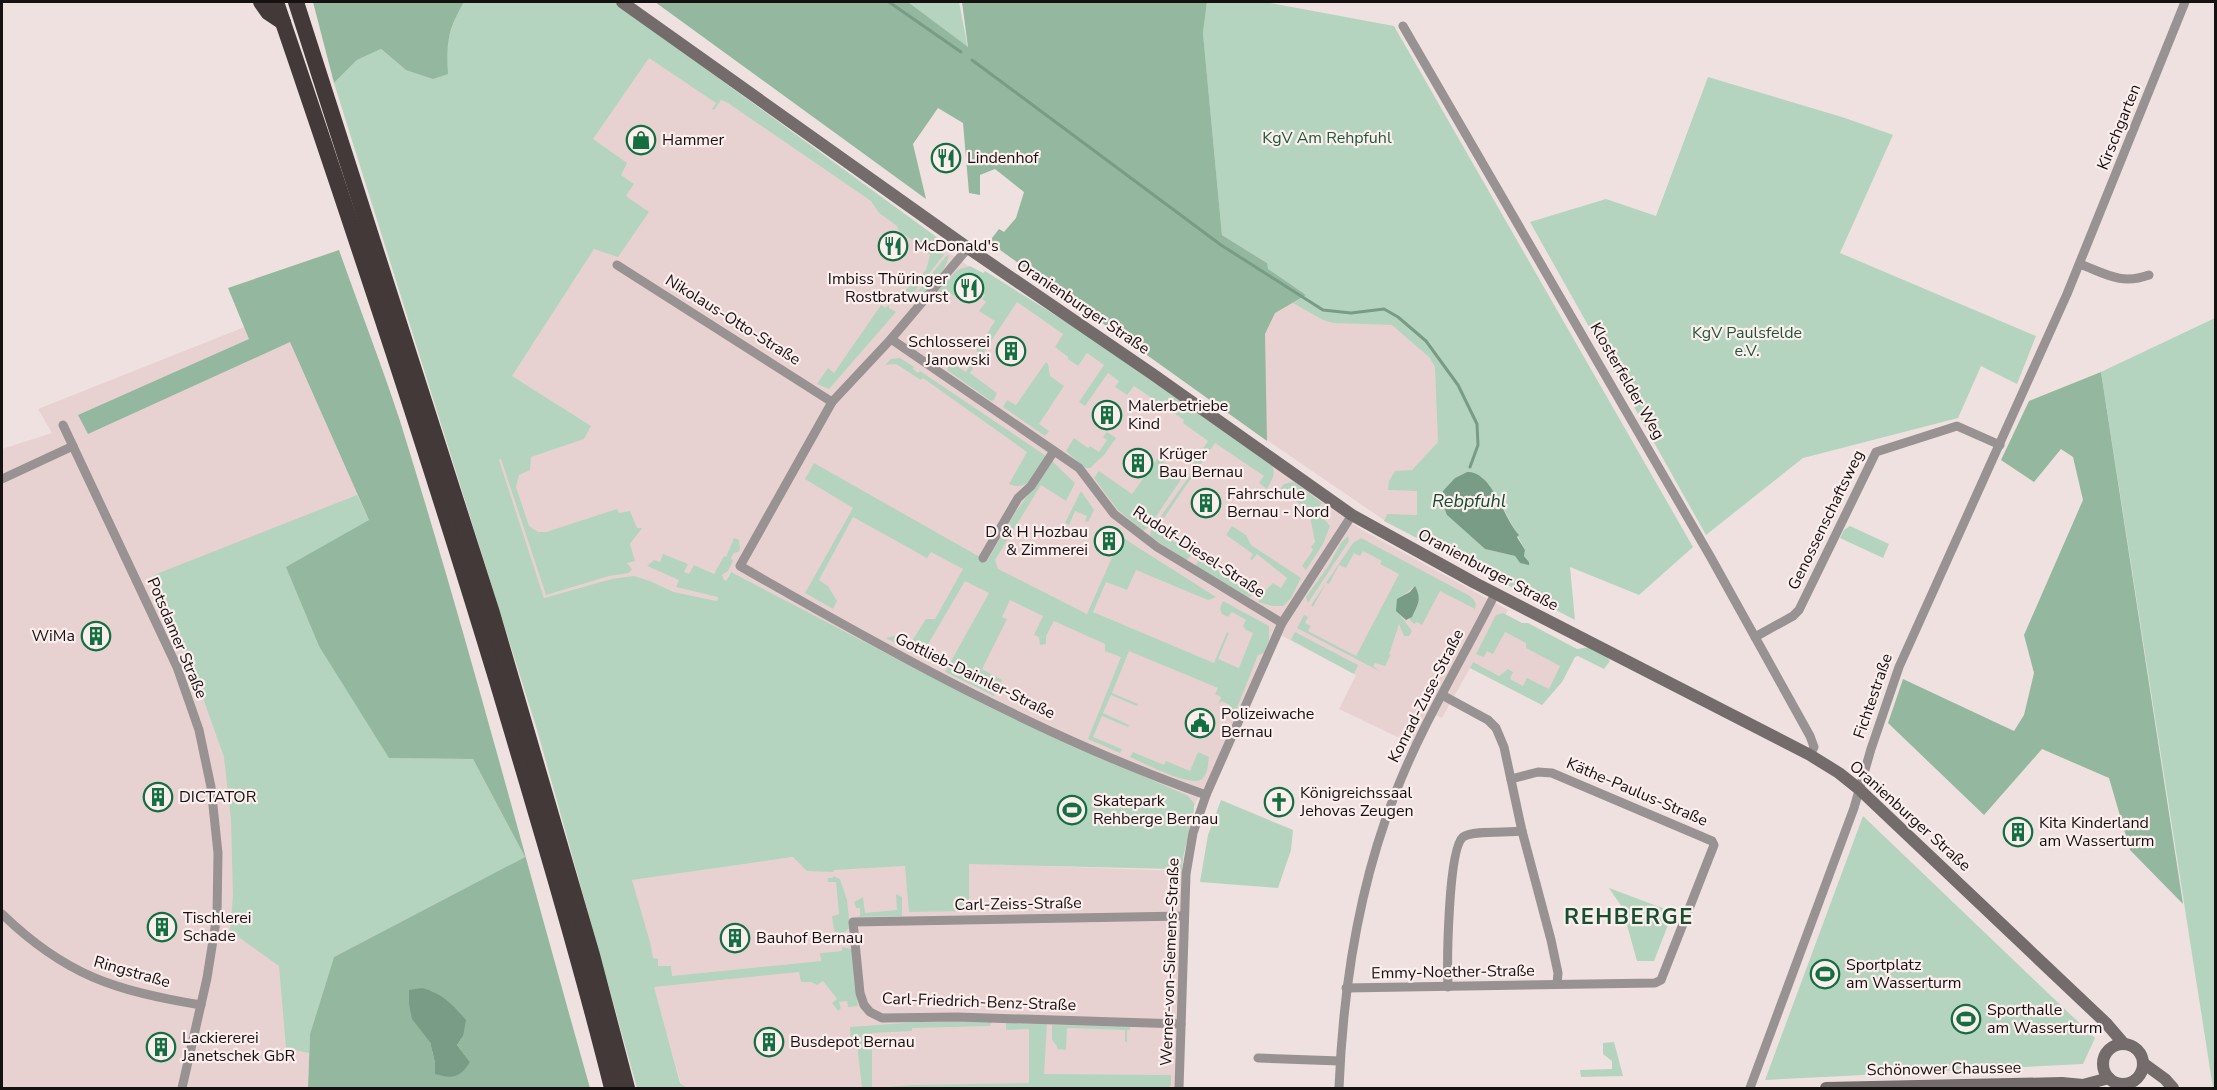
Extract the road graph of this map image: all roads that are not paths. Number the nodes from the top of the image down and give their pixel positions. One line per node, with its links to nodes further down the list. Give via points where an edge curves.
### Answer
1 (261, 2): 6 (highway)
2 (276, 2): 6 (highway)
3 (622, 2): 8 (main road, Oranienburger Straße)
4 (2185, 2): 10 (street, Kirschgarten)
5 (300, 5): 51 (highway, via 492,613)
6 (283, 22): 50 (highway, via 484,639)
7 (1403, 26): 24 (street, Klosterfelder Weg)
8 (968, 248): 12 (street); 20 (main road, Oranienburger Straße)
9 (617, 264): 14 (street, Nikolaus-Otto-Straße)
10 (2080, 264): 11 (street, via 2121,279 2135,280); 13 (street, Kirschgarten)
11 (2149, 274)
12 (891, 339): 14 (street); 18 (street, Rudolf-Diesel-Straße)
13 (2025, 390): 16 (street, Fichtestraße)
14 (832, 402): 29 (street, Gottlieb-Daimler-Straße, via 740,566 995,705)
15 (63, 424): 17 (street, Potsdamer Straße)
16 (2000, 445): 24 (street, Genossenschaftsweg, via 1957,426 1876,452 1799,610); 28 (street, Fichtestraße, via 1911,636)
17 (73, 446): 19 (street); 37 (street, Potsdamer Straße, via 177,667 203,747 214,813 218,877 213,942)
18 (1054, 451): 21 (street, via 1031,486 1018,498); 23 (street, Rudolf-Diesel-Straße, via 1079,468 1119,519)
19 (2, 479)
20 (1352, 515): 22 (main road, Oranienburger Straße); 23 (street, Werner-von-Siemens-Straße)
21 (984, 558)
22 (1496, 594): 25 (street, Konrad-Zuse-Straße); 26 (main road, Oranienburger Straße)
23 (1282, 623): 29 (street, Werner-von-Siemens-Straße)
24 (1755, 637): 26 (street, Klosterfelder Weg, via 1810,736 1814,747)
25 (1442, 695): 27 (street, Emmy-Noether-Straße, via 1496,728); 36 (street, Konrad-Zuse-Straße, via 1396,793 1378,845 1356,929)
26 (1810, 755): 28 (main road, Oranienburger Straße)
27 (1511, 779): 30 (street, Emmy-Noether-Straße); 34 (street, Käthe-Paulus-Straße, via 1538,772 1552,773 1705,837 1714,845 1661,980)
28 (1859, 789): 38 (main road, Oranienburger Straße); 54 (street, Fichtestraße)
29 (1206, 795): 32 (street, Werner-von-Siemens-Straße, via 1190,848)
30 (1522, 831): 34 (street, Emmy-Noether-Straße, via 1551,940); 35 (street, via 1472,835 1463,837 1459,843 1448,926)
31 (2, 914): 37 (street, Ringstraße, via 42,950 88,976 128,990)
32 (1184, 916): 33 (street, Carl-Zeiss-Straße); 39 (street, Werner-von-Siemens-Straße)
33 (853, 922): 39 (street, Carl-Friedrich-Benz-Straße, via 862,999 870,1012 882,1018)
34 (1557, 984): 35 (street, Emmy-Noether-Straße)
35 (1448, 987): 36 (street, Emmy-Noether-Straße)
36 (1346, 988): 43 (street, Konrad-Zuse-Straße)
37 (201, 1005): 49 (street, Potsdamer Straße)
38 (2097, 1016): 40 (main road, Oranienburger Straße); 41 (main road, Oranienburger Straße, via 2106,1036)
39 (1181, 1024): 52 (street, Werner-von-Siemens-Straße)
40 (2124, 1044): 41 (main road, via 2115,1046); 44 (main road, via 2138,1051)
41 (2106, 1057): 46 (main road, via 2104,1071); 47 (main road, Schönower Chaussee, via 2092,1073)
42 (1258, 1058): 43 (street)
43 (1340, 1061): 53 (street, Konrad-Zuse-Straße)
44 (2143, 1064): 45 (main road); 55 (main road, via 2165,1079)
45 (2138, 1077): 46 (main road, via 2124,1084); 55 (main road)
46 (2109, 1078): 47 (main road, Schönower Chaussee, via 2083,1085)
47 (2062, 1083): 48 (main road, Schönower Chaussee)
48 (1827, 1088)
49 (182, 1089)
50 (612, 1089)
51 (627, 1089)
52 (1179, 1089)
53 (1339, 1089)
54 (1750, 1089)
55 (2172, 1089)

